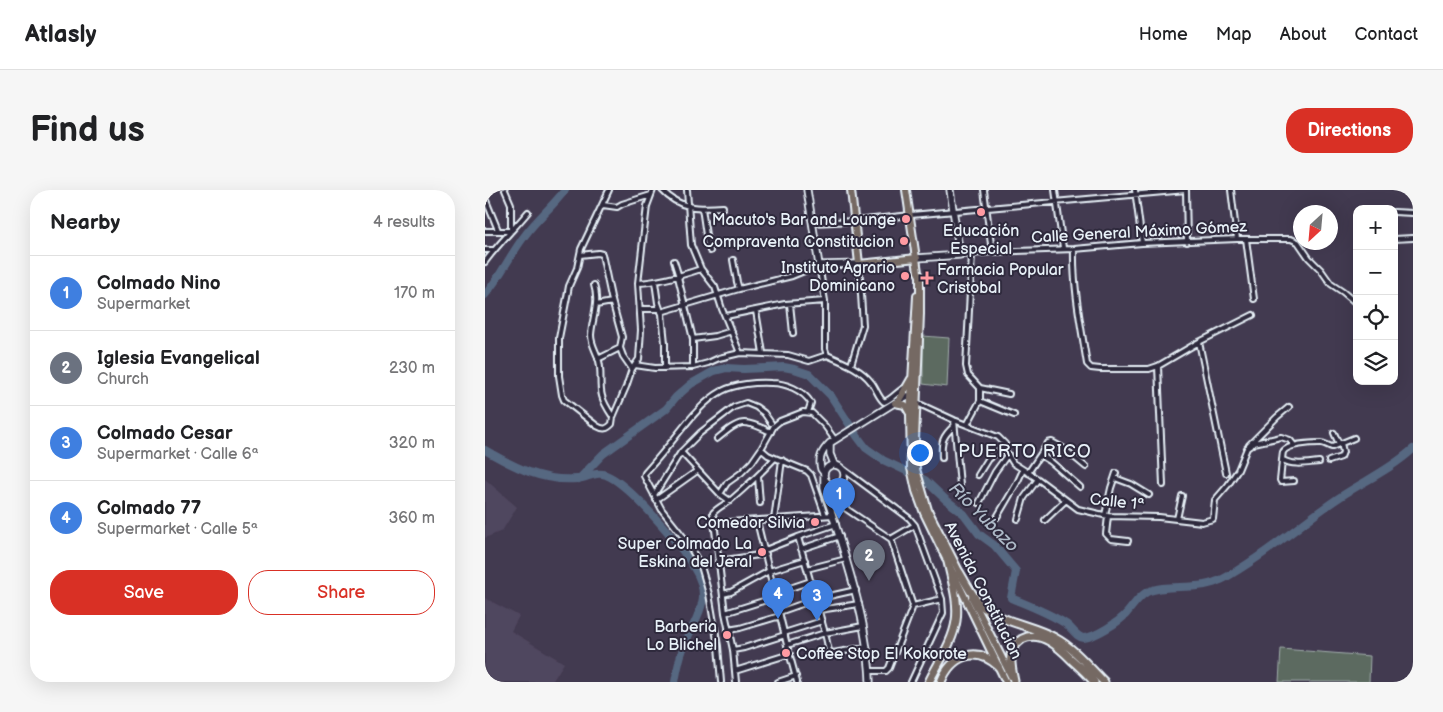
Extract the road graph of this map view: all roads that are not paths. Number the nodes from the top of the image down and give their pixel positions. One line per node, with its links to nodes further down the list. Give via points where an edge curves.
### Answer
1 (505, 190): 34 (street, via 511,204)
2 (609, 190): 20 (street)
3 (653, 190): 16 (street)
4 (662, 190): 21 (street, via 675,202)
5 (687, 190): 21 (street)
6 (807, 190): 31 (street)
7 (851, 190): 30 (main road)
8 (907, 190): 29 (main road)
9 (950, 190): 25 (street)
10 (984, 190): 24 (street)
11 (1055, 190): 19 (street)
12 (1186, 190): 15 (street); 39 (street)
13 (1231, 190): 36 (street)
14 (1411, 190): 18 (street)
15 (1135, 192): 19 (street); 40 (street)
16 (651, 195): 20 (street, via 617,207); 60 (street, via 643,230)
17 (485, 198): 32 (street)
18 (1413, 198)
19 (1057, 202): 24 (street); 41 (street)
20 (603, 204): 48 (street)
21 (689, 206): 23 (street); 56 (street, via 691,245)
22 (723, 207): 23 (street)
23 (702, 208): 45 (street)
24 (987, 208): 25 (street); 46 (street)
25 (954, 211): 29 (street); 49 (street)
26 (528, 212): 34 (street)
27 (1398, 212): 28 (street)
28 (1413, 213)
29 (911, 215): 30 (street); 50 (main road)
30 (855, 221): 31 (street); 54 (main road)
31 (811, 223): 55 (street)
32 (498, 230): 33 (street); 34 (street)
33 (485, 231)
34 (511, 231): 44 (street)
35 (1413, 238): 38 (street)
36 (1237, 239): 37 (street, Calle General Máximo Gómez); 39 (street, Calle General Máximo Gómez)
37 (1246, 239): 64 (street); 66 (street, Calle General Máximo Gómez, via 1291,238 1298,242 1331,284)
38 (1398, 239)
39 (1187, 242): 40 (street, Calle General Máximo Gómez)
40 (1142, 243): 42 (street, Calle General Máximo Gómez)
41 (1063, 248): 42 (street, Calle General Máximo Gómez); 46 (street, Calle General Máximo Gómez)
42 (1074, 249): 86 (street, via 1074,277 1087,364 1100,370)
43 (485, 250): 44 (street)
44 (493, 250): 53 (street)
45 (710, 251)
46 (992, 252): 47 (street, Calle General Máximo Gómez)
47 (972, 254): 49 (street, Calle General Máximo Gómez); 90 (street, via 966,366 971,380)
48 (580, 255): 67 (street, via 602,254); 99 (street, via 569,286 559,338 560,389 564,400 597,426 607,429)
49 (960, 255): 50 (street, Calle General Máximo Gómez)
50 (917, 258): 54 (main road, Calle General Máximo Gómez); 57 (main road)
51 (733, 260): 62 (street)
52 (674, 261): 58 (street)
53 (485, 262)
54 (859, 264): 55 (street, Calle General Máximo Gómez); 85 (street, via 863,325)
55 (819, 265): 62 (street, Calle General Máximo Gómez, via 792,276); 65 (street)
56 (701, 269): 58 (street); 63 (street)
57 (918, 272): 91 (main road); 91 (main road, Avenida Constitucion, via 921,288)
58 (678, 277): 59 (street); 70 (street)
59 (655, 282): 60 (street); 72 (street)
60 (638, 283): 71 (street)
61 (594, 285): 69 (street)
62 (739, 289): 63 (street, Calle General Máximo Gómez)
63 (717, 295): 70 (street, Calle General Máximo Gómez); 75 (street)
64 (1254, 299)
65 (825, 301): 68 (street); 83 (street)
66 (1353, 301)
67 (612, 302): 69 (street); 80 (street, via 621,337)
68 (790, 304): 73 (street); 77 (street)
69 (596, 305): 84 (street, via 591,336)
70 (685, 305): 72 (street, Calle General Máximo Gómez); 78 (street)
71 (641, 310): 72 (street, Calle General Máximo Gómez); 87 (street, via 639,359)
72 (660, 310): 89 (street)
73 (756, 311): 75 (street); 82 (street)
74 (1253, 315): 79 (street)
75 (726, 316): 76 (street)
76 (732, 331): 78 (street); 81 (street)
77 (793, 333)
78 (693, 339): 88 (street)
79 (1199, 342): 86 (street); 130 (street)
80 (620, 348): 84 (street); 87 (street)
81 (740, 353): 82 (street); 88 (street)
82 (763, 353): 83 (street, via 809,361)
83 (827, 354): 85 (street)
84 (598, 359): 99 (street, via 602,398)
85 (851, 365): 91 (street, via 875,386 884,402 897,392)
86 (1157, 366): 138 (street)
87 (634, 367): 89 (street); 99 (street)
88 (693, 367): 89 (street)
89 (665, 368)
90 (980, 388): 92 (street); 93 (street)
91 (913, 394): 94 (main road); 97 (main road); 100 (street); 125 (main road, Avenida Constitucion)
92 (1009, 394)
93 (980, 401): 98 (street); 102 (street)
94 (896, 402): 97 (main road, via 905,405); 108 (street)
95 (1289, 407): 112 (street)
96 (808, 412): 104 (street, via 780,421); 108 (street, via 825,426); 141 (street, via 811,403 808,399 779,383 756,382 723,391 699,409 645,473 645,480)
97 (910, 415): 125 (main road)
98 (1014, 415)
99 (613, 417)
100 (954, 420): 102 (street); 103 (street)
101 (771, 423): 114 (street, via 765,413 746,403 734,407)
102 (967, 425): 109 (street, via 997,437)
103 (954, 426): 118 (street, via 944,437); 137 (street)
104 (771, 432): 107 (street, via 742,422); 113 (street)
105 (1334, 433): 110 (street)
106 (1354, 438): 110 (street)
107 (717, 439)
108 (833, 442): 123 (street, via 830,454); 131 (street, via 823,450 820,459)
109 (1005, 444): 115 (street, Calle 1ª); 132 (street, via 987,459)
110 (1340, 444): 111 (street, via 1332,447 1324,443); 121 (street, via 1341,457)
111 (1294, 445): 112 (street, via 1290,440 1281,438 1254,443); 120 (street, via 1285,450)
112 (1247, 448): 157 (street, Calle 1ª, via 1234,477 1215,500 1213,519 1202,522)
113 (761, 449): 117 (street); 140 (street)
114 (681, 452): 128 (street); 141 (street)
115 (1008, 454): 127 (street, Calle 1ª, via 1013,463); 149 (street)
116 (1040, 455): 124 (street, via 1052,442); 129 (street); 139 (street)
117 (775, 458): 119 (street); 133 (street)
118 (942, 458)
119 (782, 460): 153 (street, via 811,475); 158 (street)
120 (1283, 460): 122 (street, via 1293,464); 135 (street, via 1280,481)
121 (1329, 460)
122 (1319, 462)
123 (834, 464): 126 (street); 131 (street, via 826,468)
124 (1086, 467)
125 (913, 468): 151 (main road, Avenida Constitucion)
126 (843, 469): 136 (street, via 845,476); 163 (street)
127 (1023, 470): 129 (street, Calle 1ª); 155 (street)
128 (697, 471): 140 (street); 145 (street)
129 (1029, 473): 134 (street, Calle 1ª)
130 (1225, 473)
131 (824, 475): 136 (street, via 833,485); 143 (street)
132 (978, 475)
133 (758, 477): 147 (street); 150 (street)
134 (1038, 479): 146 (street, Calle 1ª); 156 (street, via 1024,498)
135 (1294, 481)
136 (841, 483): 148 (street)
137 (960, 485)
138 (1163, 485)
139 (1080, 487)
140 (719, 494): 147 (street)
141 (654, 495): 145 (street)
142 (1149, 495): 154 (street, via 1115,476)
143 (827, 496): 148 (street); 152 (street)
144 (1182, 496): 157 (street)
145 (656, 500): 201 (street, via 701,566 718,646)
146 (1066, 500): 154 (street, Calle 1ª, via 1077,509); 159 (street)
147 (730, 501): 161 (street, via 713,513)
148 (835, 502): 166 (street)
149 (979, 502)
150 (760, 503)
151 (926, 511): 173 (main road); 176 (main road, Avenida Constitucion)
152 (833, 515): 153 (street); 162 (street)
153 (825, 516): 158 (street)
154 (1107, 516): 157 (street, Calle 1ª); 167 (street, via 1105,534 1111,539)
155 (997, 518)
156 (1018, 519)
157 (1177, 519)
158 (774, 520): 160 (street)
159 (1045, 520)
160 (757, 521): 161 (street); 169 (street)
161 (714, 523): 171 (street)
162 (836, 524): 164 (street); 165 (street)
163 (915, 524): 166 (street); 182 (street)
164 (798, 536): 168 (street); 169 (street)
165 (840, 536): 168 (street); 170 (street)
166 (891, 539): 184 (street)
167 (1128, 541)
168 (801, 549): 172 (street)
169 (765, 552): 171 (street); 175 (street)
170 (847, 559): 174 (street); 178 (street)
171 (718, 560): 179 (street)
172 (805, 560): 174 (street); 175 (street)
173 (948, 562): 197 (main road); 207 (highway, via 956,598 956,619 951,638)
174 (807, 570): 177 (street)
175 (769, 571): 179 (street); 180 (street)
176 (959, 572): 210 (main road, Avenida Constitucion); 212 (highway, via 989,611 1057,639 1074,651)
177 (811, 581): 180 (street); 181 (street)
178 (856, 590): 181 (street); 183 (street)
179 (723, 594): 186 (street)
180 (775, 595): 186 (street); 187 (street)
181 (816, 599): 185 (street); 187 (street)
182 (942, 599): 184 (street); 206 (street, via 943,614)
183 (859, 604): 185 (street); 189 (street)
184 (913, 606): 199 (street, via 889,668)
185 (819, 610): 188 (street)
186 (725, 613): 190 (street)
187 (780, 614): 190 (street); 192 (street)
188 (822, 621): 191 (street); 192 (street)
189 (863, 626): 191 (street); 194 (street)
190 (728, 630): 195 (street)
191 (825, 633): 193 (street); 194 (street, via 828,649 833,653)
192 (784, 634): 193 (street); 195 (street)
193 (787, 645): 196 (street)
194 (867, 647): 199 (street)
195 (733, 650): 198 (street)
196 (790, 654): 198 (street); 200 (street)
197 (998, 666): 208 (highway, via 987,658 968,656 952,664); 209 (main road)
198 (735, 671): 202 (street)
199 (870, 671): 205 (street)
200 (796, 676): 203 (street); 204 (street)
201 (721, 682)
202 (736, 682)
203 (778, 682)
204 (797, 682)
205 (870, 682)
206 (911, 682)
207 (929, 682)
208 (941, 682)
209 (1006, 682)
210 (1014, 682): 211 (highway, via 1012,650 1030,636 1041,637 1057,646)
211 (1094, 682)
212 (1104, 682)

